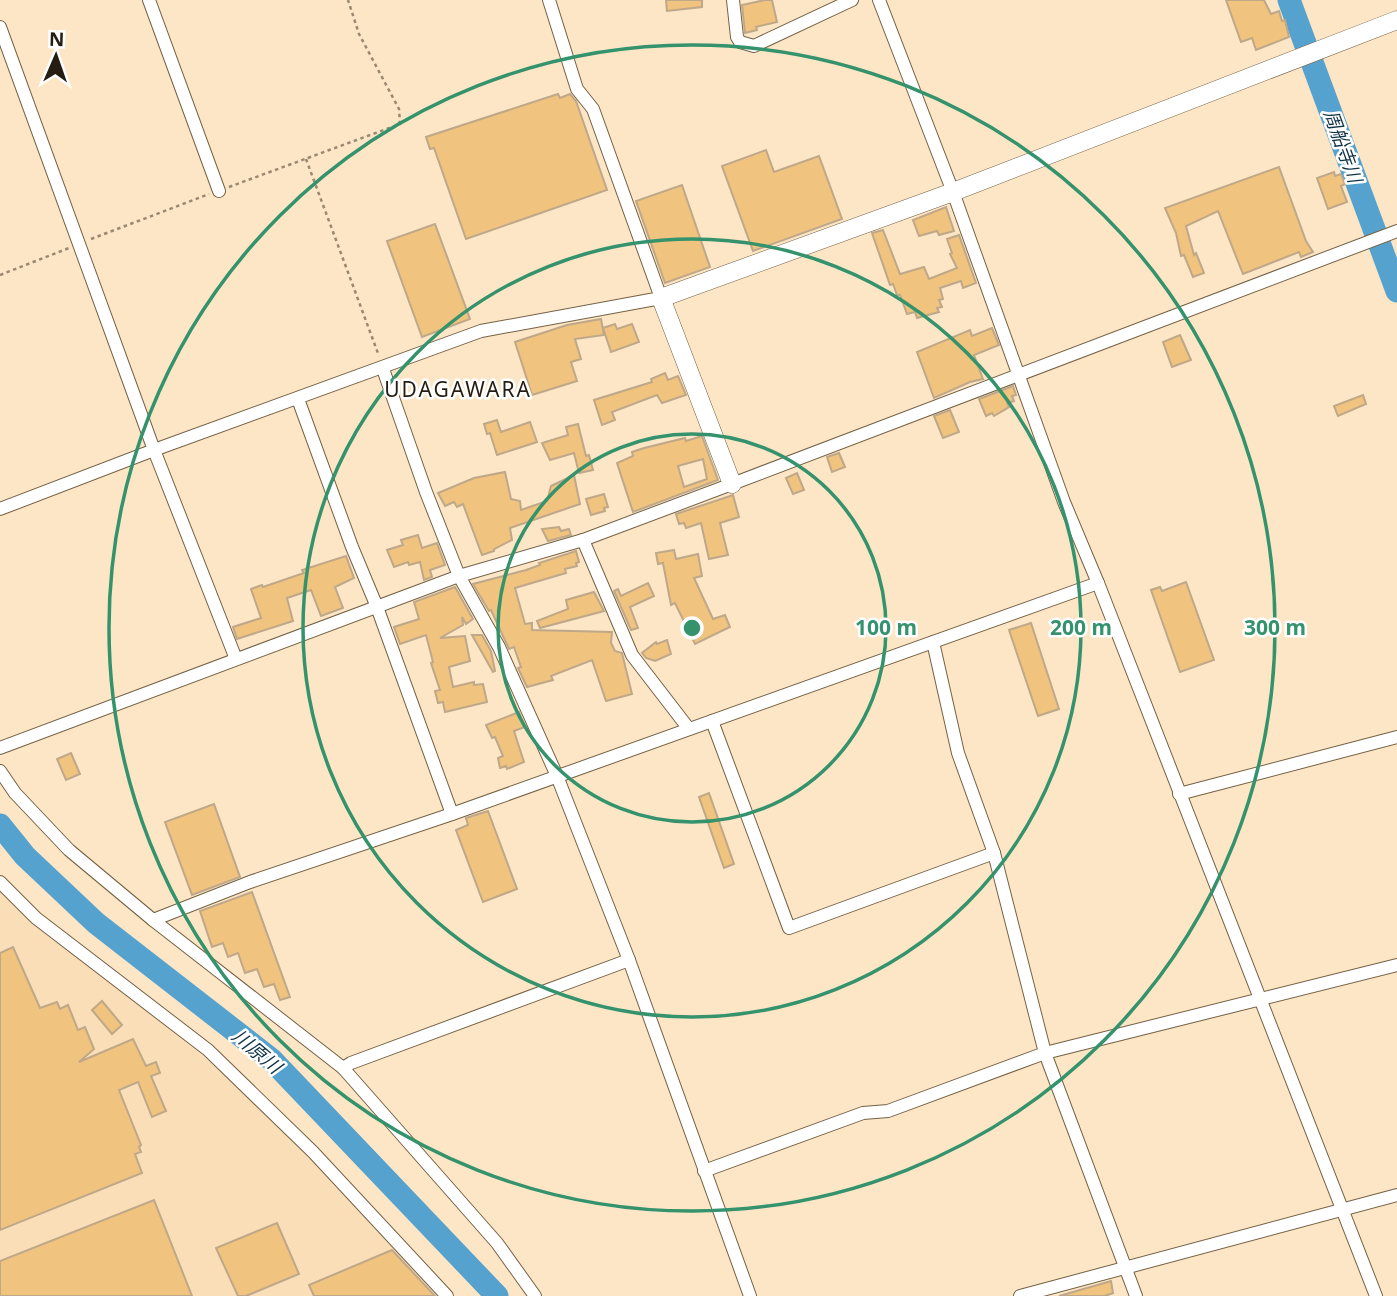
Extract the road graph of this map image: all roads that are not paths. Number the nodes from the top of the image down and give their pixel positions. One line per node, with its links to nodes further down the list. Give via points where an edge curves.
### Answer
1 (149, 0): 8 (street)
2 (549, 0): 11 (street, via 578,89 593,109)
3 (733, 0): 4 (street, via 737,37 754,46)
4 (852, 0)
5 (879, 0): 9 (street)
6 (1397, 20): 9 (street)
7 (0, 27): 15 (street)
8 (219, 191)
9 (953, 192): 11 (street); 13 (street)
10 (1397, 230): 13 (street)
11 (661, 298): 12 (street, via 481,331); 16 (street)
12 (383, 369): 14 (street); 19 (street)
13 (1019, 376): 16 (street); 20 (street)
14 (298, 399): 15 (street); 21 (street)
15 (154, 450): 17 (street); 23 (street)
16 (732, 485): 18 (street)
17 (0, 509)
18 (583, 540): 19 (street); 25 (street, via 632,655)
19 (459, 576): 21 (street); 29 (street, via 499,647)
20 (1098, 583): 22 (street); 30 (street)
21 (377, 607): 23 (street); 31 (street)
22 (933, 642): 24 (street); 32 (street, via 958,753)
23 (236, 659): 27 (street)
24 (712, 721): 25 (street); 32 (street, via 789,928)
25 (689, 729): 29 (street)
26 (1397, 737): 30 (street)
27 (0, 748)
28 (0, 771): 34 (street, via 69,850)
29 (557, 776): 31 (street); 35 (street)
30 (1179, 794): 37 (street)
31 (452, 814): 34 (street)
32 (994, 853): 38 (street)
33 (0, 881): 44 (street, via 36,918 208,1050 313,1152)
34 (153, 920): 39 (street)
35 (629, 960): 39 (street); 40 (street)
36 (1397, 965): 37 (street)
37 (1259, 999): 38 (street); 42 (street)
38 (1045, 1053): 40 (street); 43 (street)
39 (343, 1068): 45 (street, via 497,1243)
40 (704, 1171): 46 (street)
41 (1397, 1195): 42 (street)
42 (1342, 1210): 43 (street); 49 (street)
43 (1126, 1269): 47 (street); 48 (street)
44 (447, 1296)
45 (536, 1296)
46 (750, 1296)
47 (1020, 1296)
48 (1136, 1296)
49 (1376, 1296)

